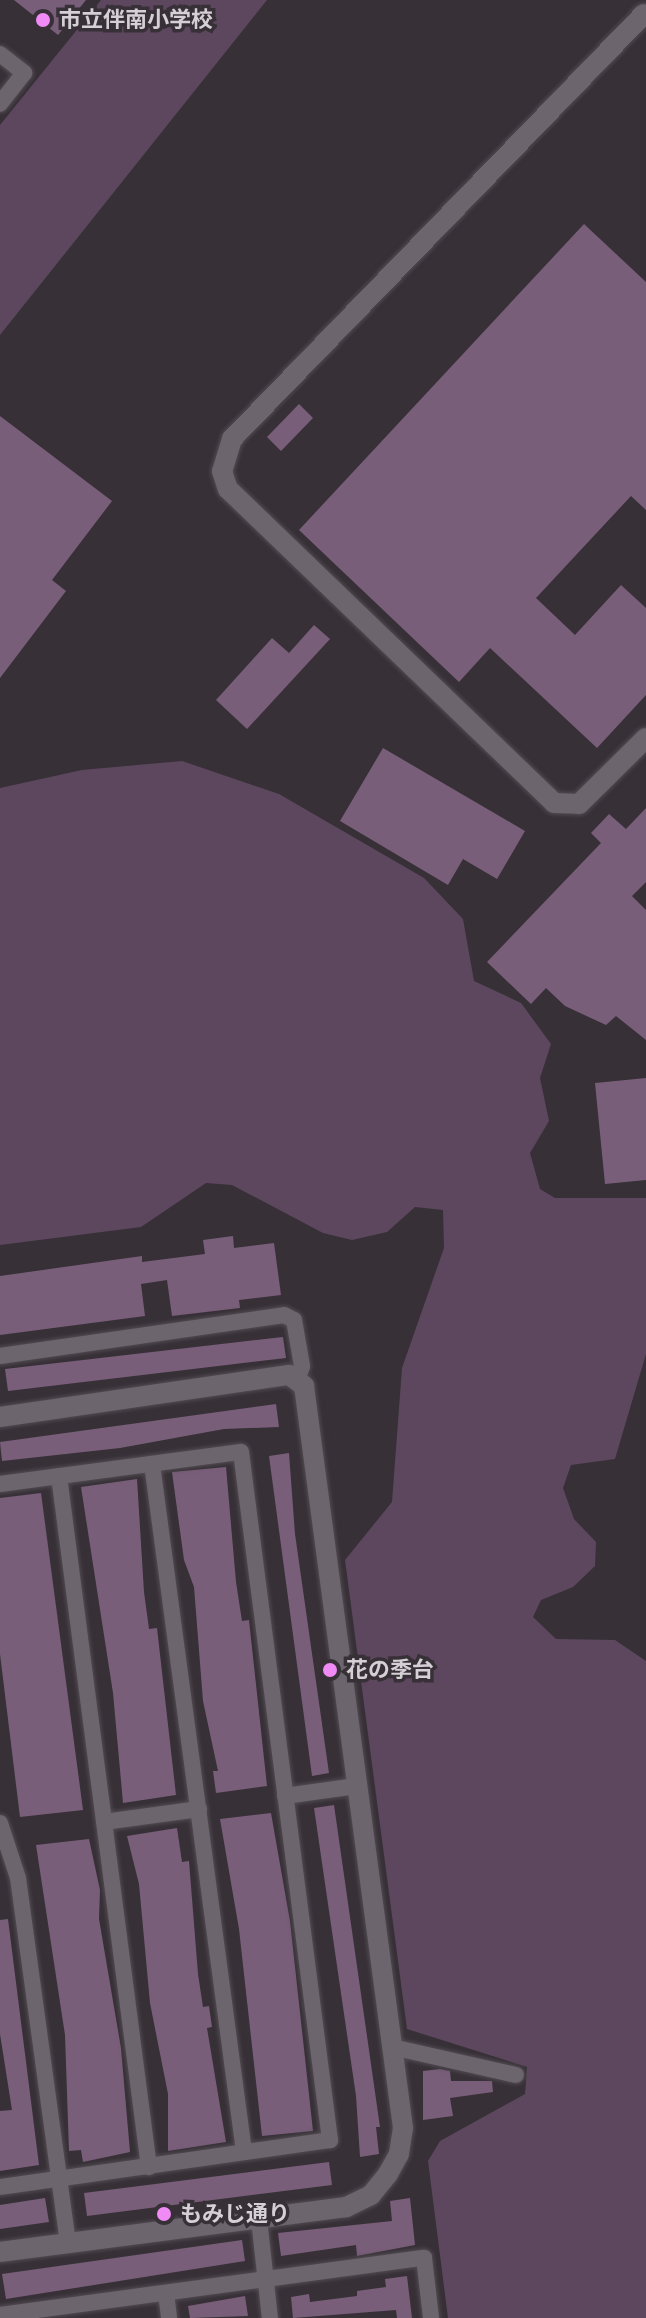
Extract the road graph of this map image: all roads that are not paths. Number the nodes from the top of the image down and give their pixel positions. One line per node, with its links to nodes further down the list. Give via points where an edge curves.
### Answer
1 (640, 10): 4 (street, via 232,439 222,471 228,489 554,803 579,804)
2 (0, 54): 3 (street, via 24,73)
3 (0, 104)
4 (646, 738)
5 (0, 1356): 6 (street, via 284,1315 294,1320 302,1366)
6 (298, 1378): 7 (street, via 289,1375); 11 (street, via 304,1386)
7 (0, 1417)
8 (152, 1464): 9 (street); 12 (street, via 241,1452); 13 (street)
9 (59, 1476): 10 (street); 14 (street)
10 (0, 1484)
11 (356, 1786): 12 (street); 16 (street)
12 (285, 1796): 18 (street, via 330,2140)
13 (199, 1809): 14 (street); 18 (street)
14 (104, 1822): 19 (street)
15 (1, 1832): 20 (street, via 18,1878)
16 (392, 2047): 17 (street); 22 (street, via 403,2128 399,2154 388,2174 371,2195 346,2207)
17 (516, 2075)
18 (244, 2152): 19 (street)
19 (149, 2167): 20 (street)
20 (60, 2180): 21 (street); 23 (street)
21 (0, 2187)
22 (259, 2219): 23 (street); 25 (street)
23 (68, 2243): 24 (street)
24 (0, 2252)
25 (267, 2280): 26 (street); 30 (street); 31 (street, via 424,2258)
26 (166, 2293): 27 (street); 29 (street)
27 (78, 2311): 28 (street)
28 (0, 2315)
29 (169, 2318)
30 (270, 2318)
31 (431, 2318)

